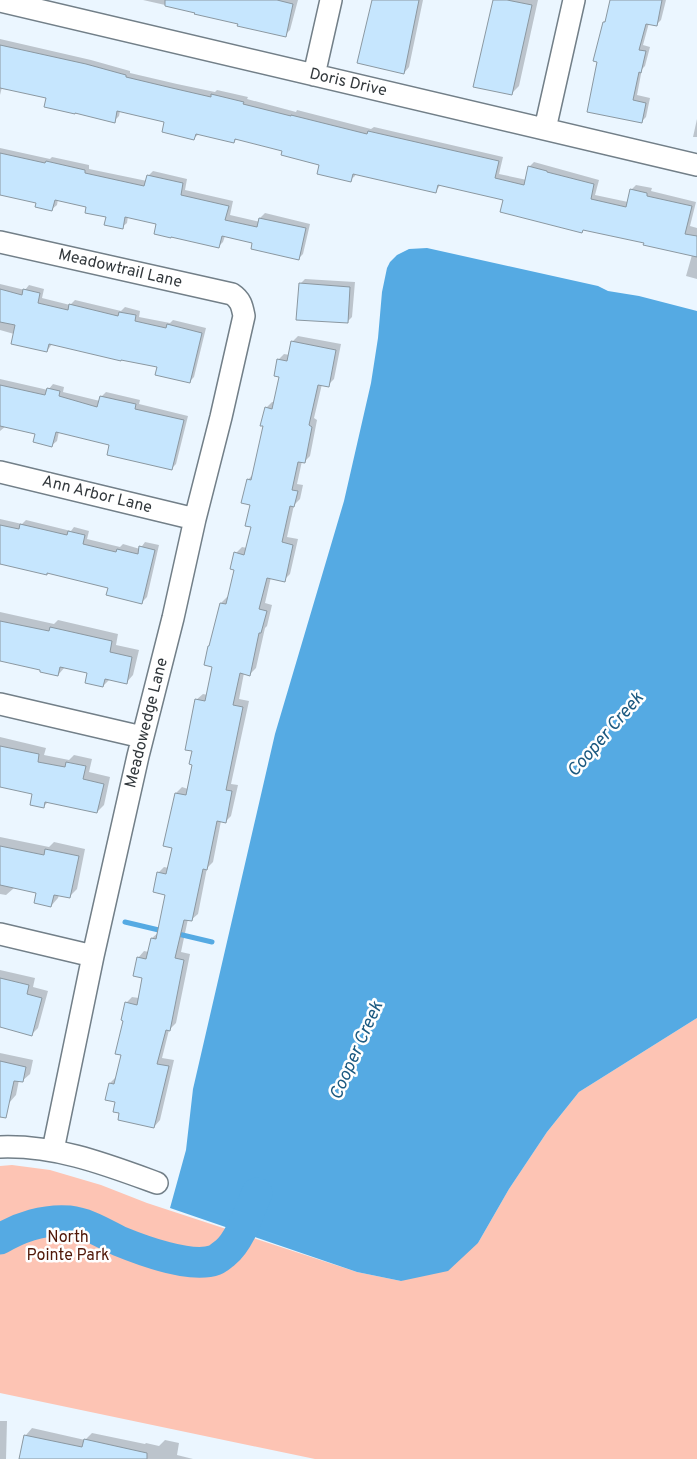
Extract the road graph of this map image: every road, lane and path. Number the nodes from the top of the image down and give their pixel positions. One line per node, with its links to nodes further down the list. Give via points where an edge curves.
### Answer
1 (331, 0): 4 (street)
2 (574, 0): 5 (street)
3 (0, 1): 4 (street, Doris Drive)
4 (314, 75): 5 (street, Doris Drive)
5 (545, 129): 6 (street, Doris Drive)
6 (697, 165)
7 (0, 242): 8 (street, Meadowtrail Lane)
8 (239, 298): 10 (street, Meadowedge Lane, via 244,316)
9 (0, 472): 10 (street, Ann Arbor Lane)
10 (195, 519): 12 (street, Meadowedge Lane)
11 (0, 704): 12 (street)
12 (142, 737): 14 (street, Meadowedge Lane)
13 (0, 934): 14 (street)
14 (93, 956): 16 (street, Meadowedge Lane)
15 (0, 1147): 16 (street)
16 (53, 1150): 17 (street)
17 (156, 1183)

